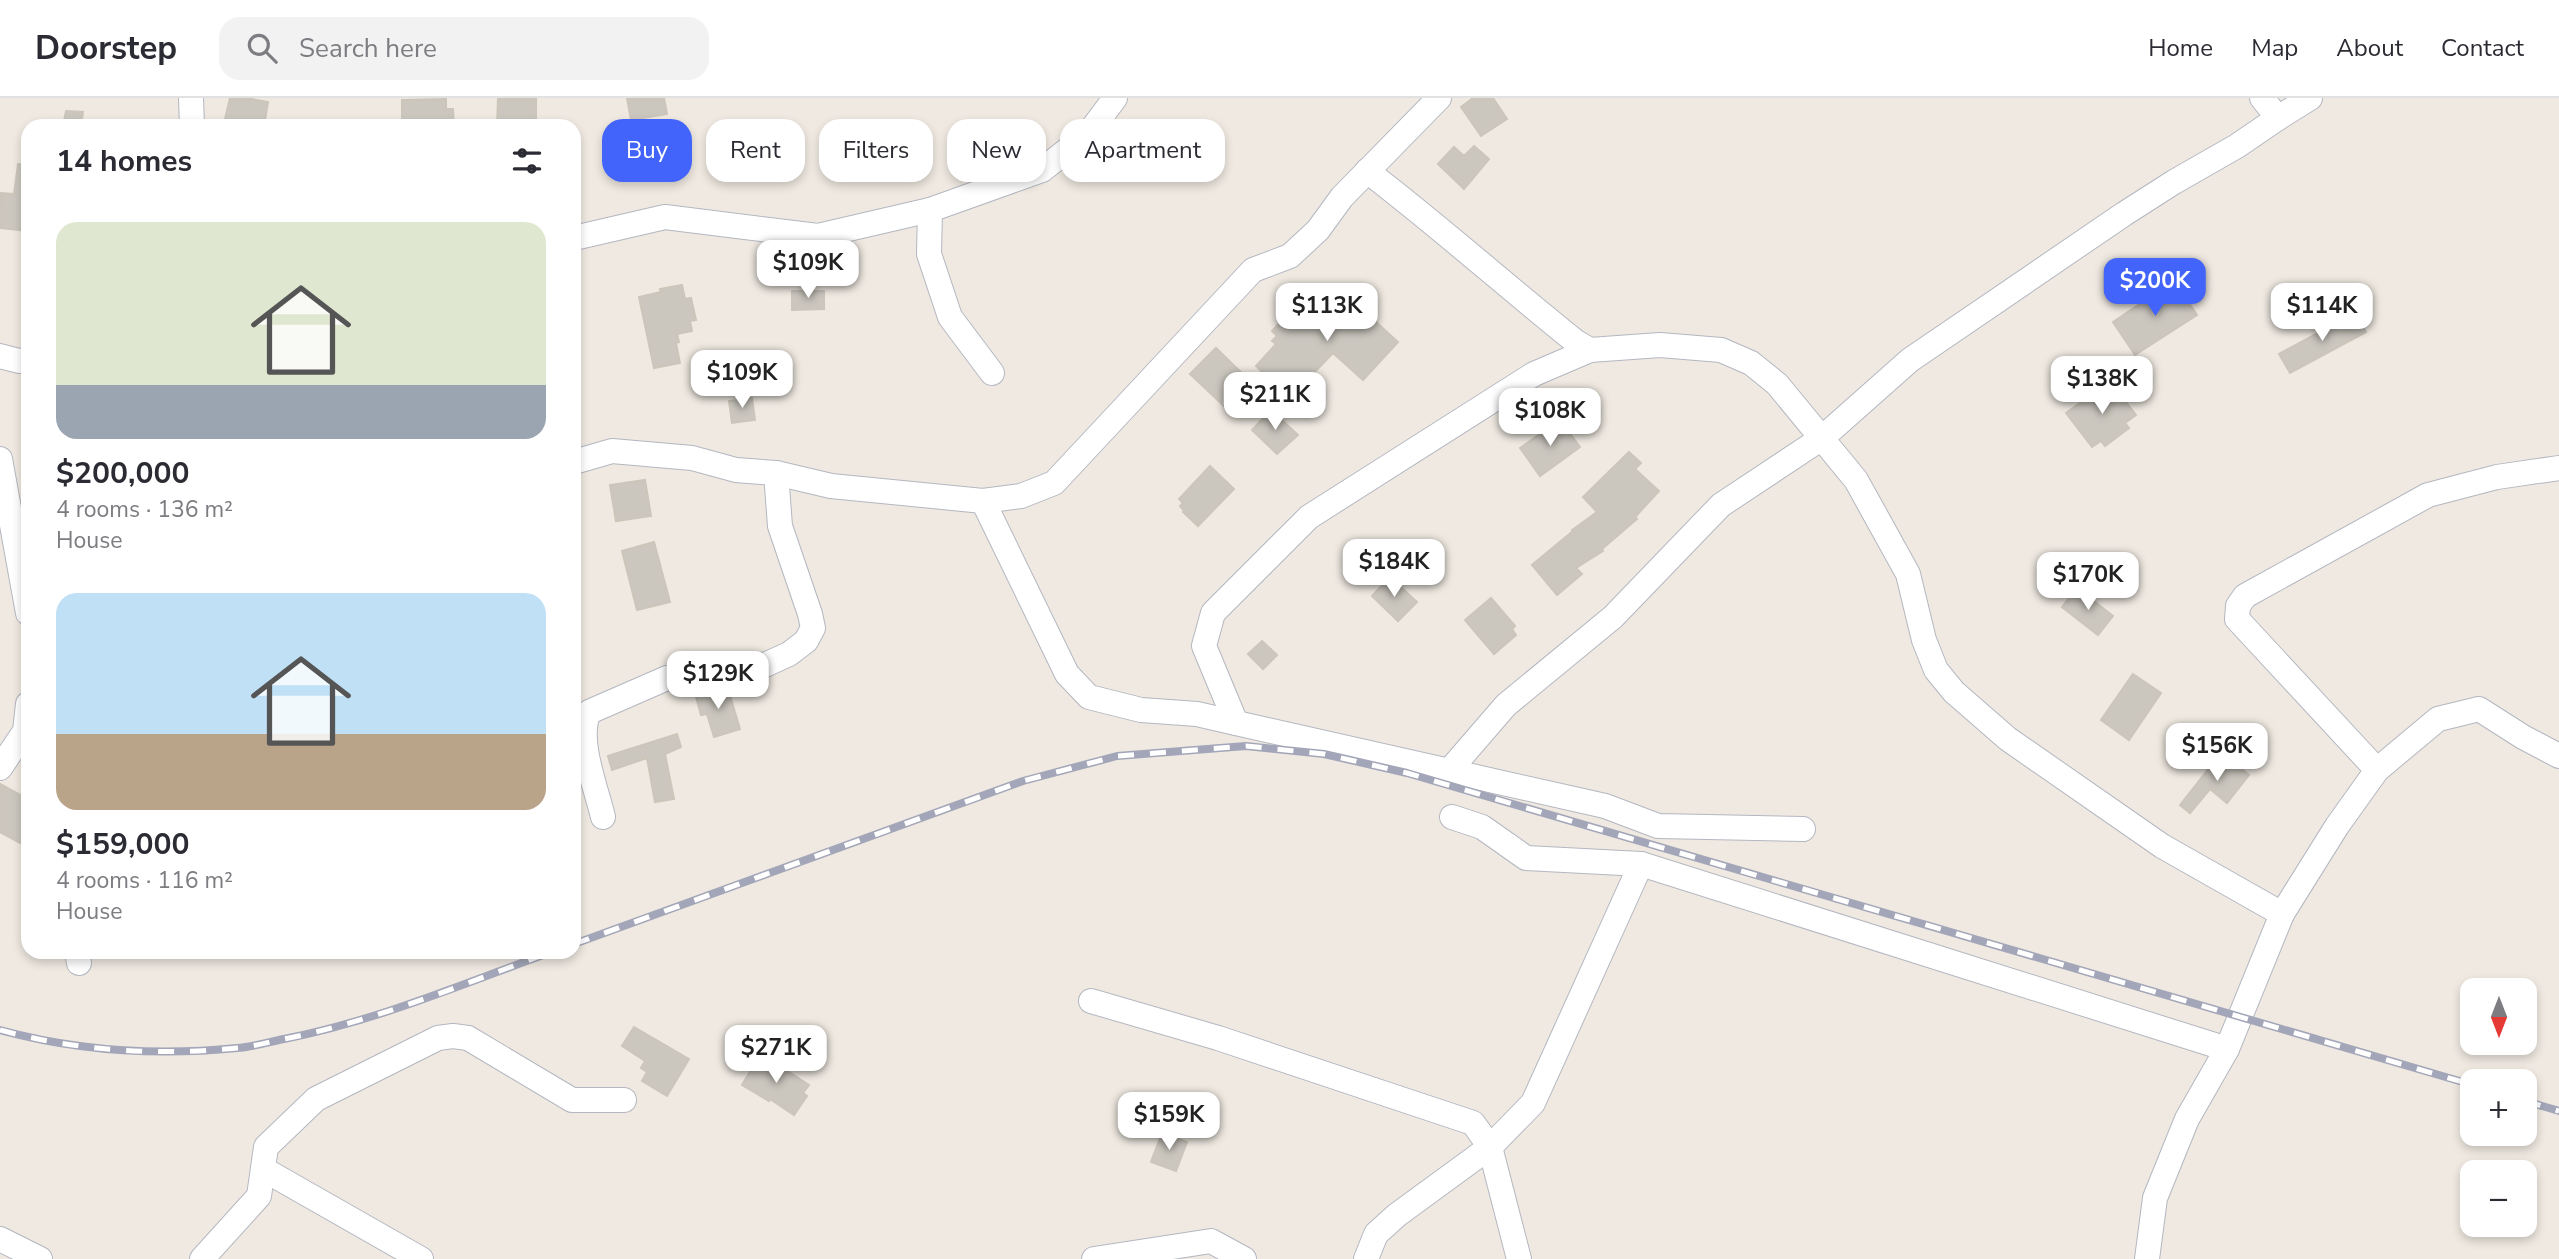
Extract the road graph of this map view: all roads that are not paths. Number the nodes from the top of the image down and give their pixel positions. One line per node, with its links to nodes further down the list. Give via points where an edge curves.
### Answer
1 (191, 98): 7 (street)
2 (1115, 98): 9 (street, via 1089,132 1042,170)
3 (1439, 98): 8 (street)
4 (2262, 98): 6 (street)
5 (2310, 98): 6 (street)
6 (2278, 118): 15 (street, via 2124,214 1910,360)
7 (192, 119)
8 (1367, 171): 11 (street); 20 (street, via 1290,256 1253,270 1055,483 1021,496)
9 (930, 210): 10 (street, via 818,236 665,217); 14 (street, via 929,254 950,317)
10 (581, 236)
11 (1590, 350): 15 (street, via 1660,345 1721,350 1751,363 1777,384); 22 (street, via 1534,374 1309,517 1213,613 1204,646)
12 (0, 356): 13 (street)
13 (21, 362)
14 (992, 373)
15 (1822, 438): 27 (street, via 1721,505 1613,617 1506,705); 32 (street, via 1856,480 1908,574 1924,640 1936,670 1954,692 2008,738 2162,846)
16 (0, 459): 21 (street)
17 (581, 460): 19 (street, via 612,451 692,458 736,470)
18 (2559, 468): 26 (street, via 2497,477 2428,495 2245,596 2238,606 2237,619)
19 (776, 473): 20 (street, via 831,486); 28 (street, via 780,526 813,628 806,641 789,654 747,673 667,678 589,712 583,737)
20 (983, 501): 22 (street, via 1067,674 1089,697 1141,710 1197,714)
21 (21, 574)
22 (1237, 723): 27 (street)
23 (21, 724): 24 (street)
24 (13, 747)
25 (2559, 756): 26 (street, via 2479,709 2438,719)
26 (2377, 770): 32 (street)
27 (1449, 771): 30 (street, via 1605,806 1658,826)
28 (603, 817)
29 (1452, 817): 31 (street, via 1482,827 1527,858)
30 (1803, 829)
31 (1641, 864): 34 (street); 36 (street, via 1534,1102)
32 (2282, 914): 34 (street)
33 (1091, 1001): 36 (street, via 1473,1123)
34 (2227, 1049): 46 (street, via 2187,1119 2155,1198)
35 (624, 1100): 37 (street, via 572,1100 468,1038 438,1038 316,1099 266,1147)
36 (1490, 1147): 44 (street, via 1397,1215 1376,1234); 45 (street)
37 (263, 1170): 40 (street, via 258,1196); 41 (street)
38 (0, 1238): 39 (street)
39 (40, 1259)
40 (202, 1259)
41 (421, 1259)
42 (1094, 1259): 43 (street, via 1211,1241)
43 (1244, 1259)
44 (1366, 1259)
45 (1519, 1259)
46 (2147, 1259)

